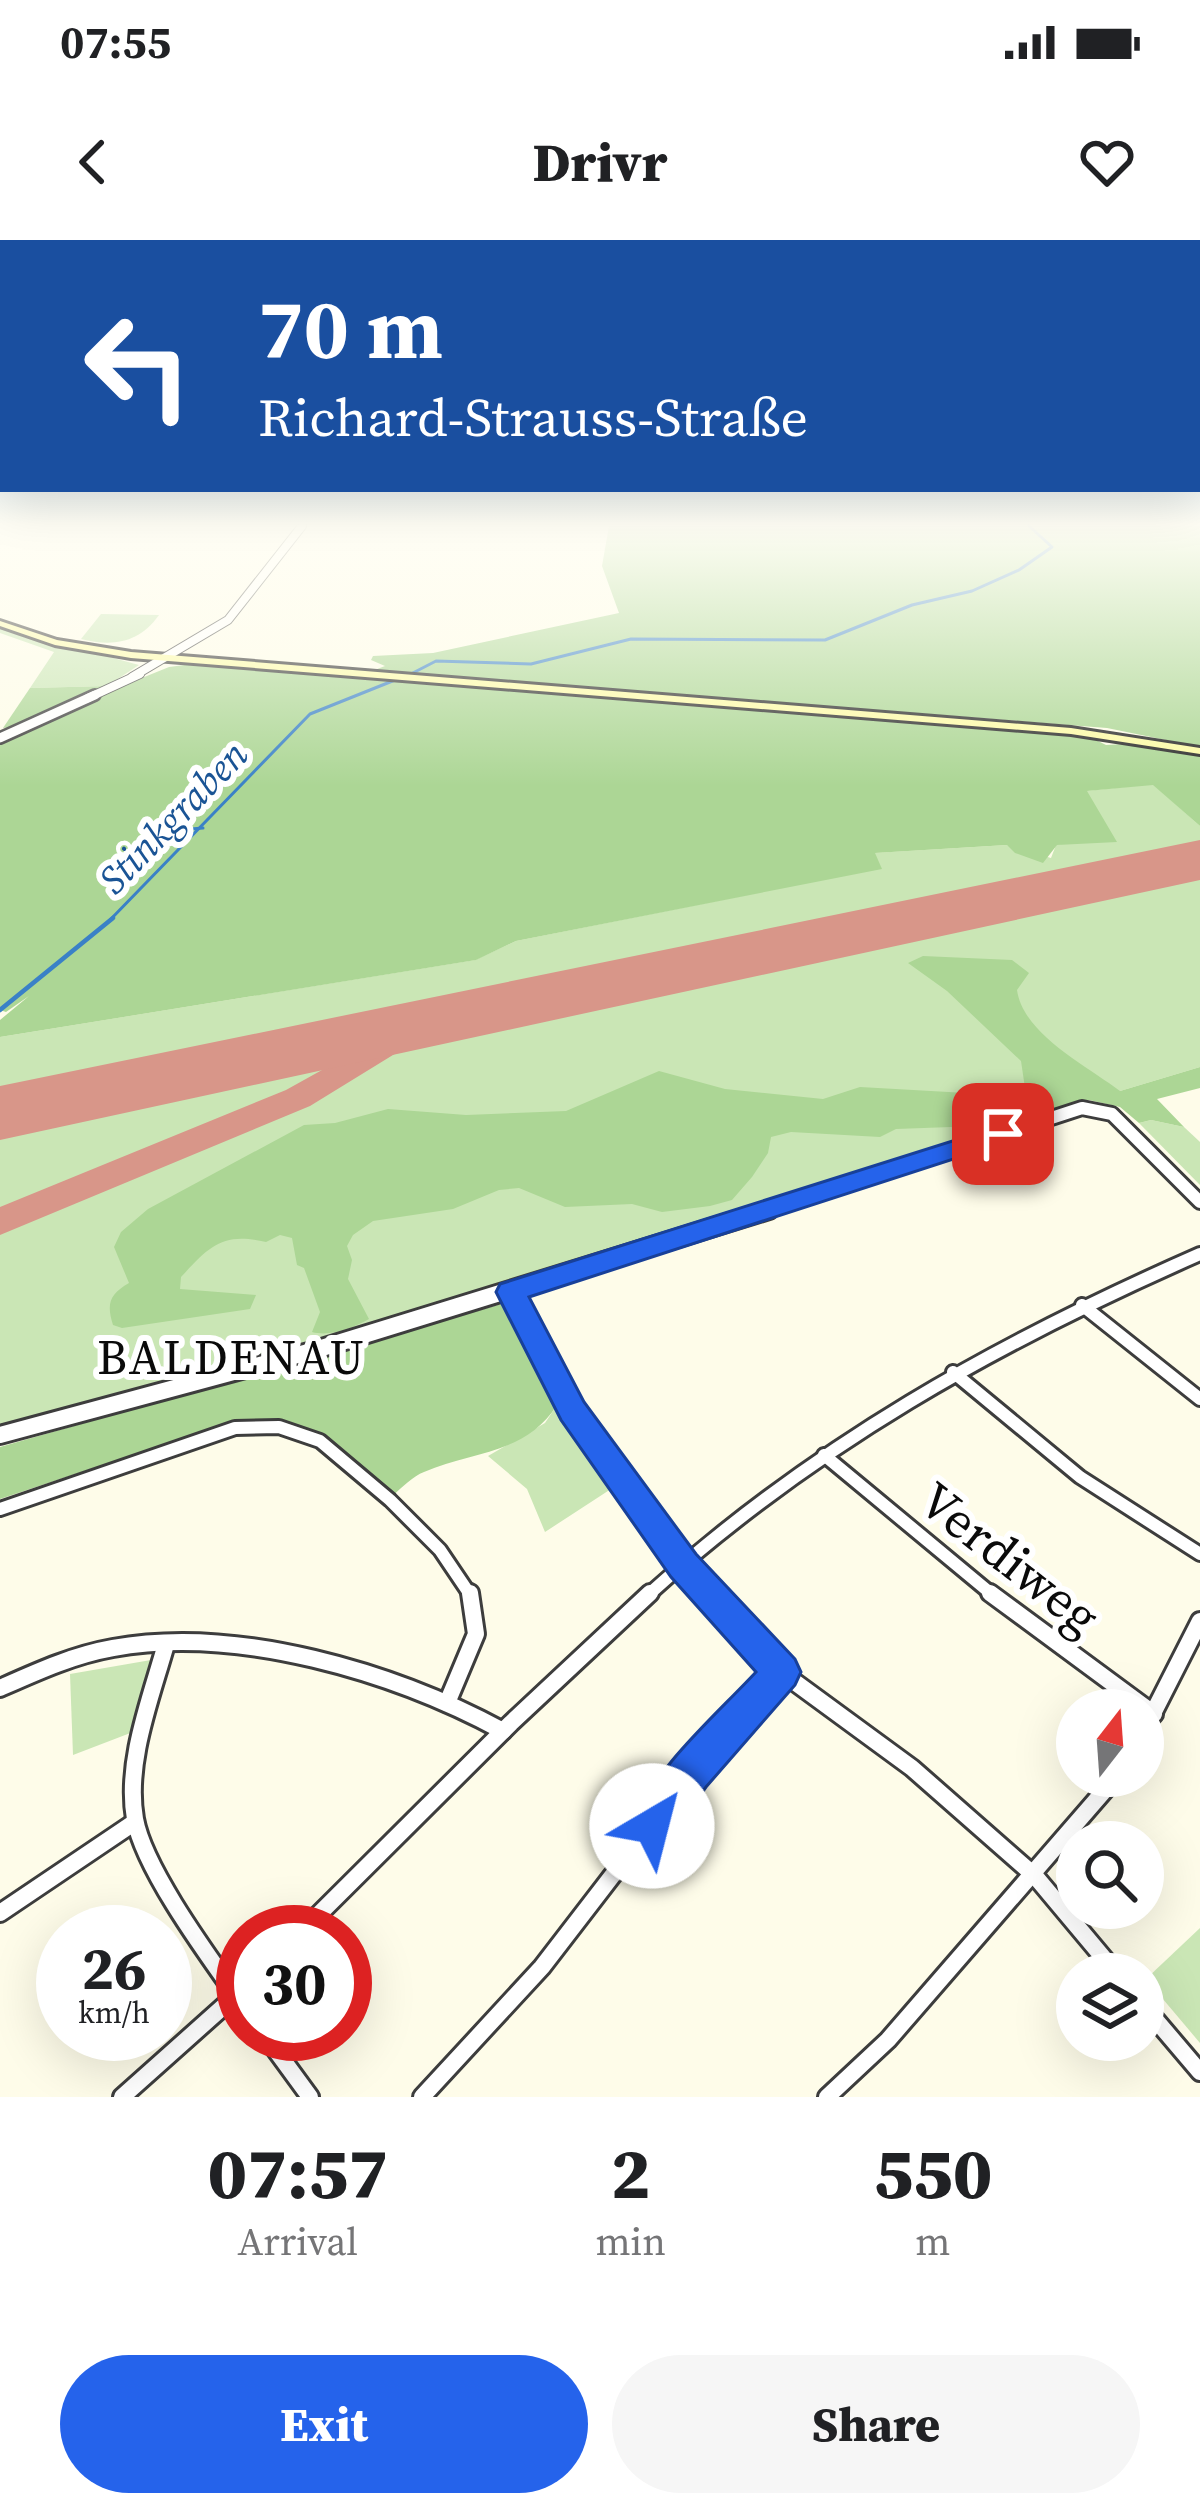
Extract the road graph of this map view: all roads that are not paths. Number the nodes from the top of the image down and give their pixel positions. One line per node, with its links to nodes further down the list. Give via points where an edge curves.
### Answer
1 (235, 613): 3 (street)
2 (0, 623): 5 (main road)
3 (201, 639): 4 (street); 6 (street)
4 (191, 648): 6 (street); 7 (main road)
5 (131, 655): 6 (main road); 8 (main road)
6 (168, 659): 7 (main road); 8 (street); 9 (street)
7 (212, 662): 11 (main road, via 1055,729)
8 (146, 668): 9 (street)
9 (132, 677): 10 (street)
10 (0, 738)
11 (1200, 751)
12 (1200, 1202): 14 (street, via 1118,1119 1082,1108)
13 (1200, 1254): 15 (street)
14 (511, 1292): 18 (street); 22 (street, via 572,1411)
15 (1082, 1305): 16 (street); 17 (street)
16 (953, 1372): 19 (street); 21 (street, via 1080,1477)
17 (1200, 1400)
18 (0, 1435)
19 (824, 1455): 22 (street); 27 (street, Verdiweg, via 928,1547)
20 (0, 1510): 29 (street, via 236,1428 303,1432 422,1532 467,1583 477,1624)
21 (1200, 1554)
22 (683, 1565): 25 (street); 30 (street)
23 (1200, 1621): 28 (street)
24 (166, 1644): 26 (street, via 93,1652); 29 (street, via 258,1648); 32 (street, via 142,1734)
25 (781, 1672): 33 (street, via 911,1768); 44 (street, via 692,1772 554,1953)
26 (0, 1688)
27 (1118, 1689)
28 (1164, 1694)
29 (447, 1703): 30 (street)
30 (503, 1731): 34 (street)
31 (1100, 1797): 33 (street)
32 (135, 1822): 35 (street); 37 (street)
33 (1035, 1876): 36 (street); 45 (street)
34 (328, 1905)
35 (0, 1912)
36 (1099, 1953)
37 (216, 1958)
38 (216, 2018): 42 (street)
39 (1164, 2030): 41 (street)
40 (284, 2061): 43 (street)
41 (1200, 2072)
42 (122, 2097)
43 (310, 2097)
44 (422, 2097)
45 (827, 2097)

